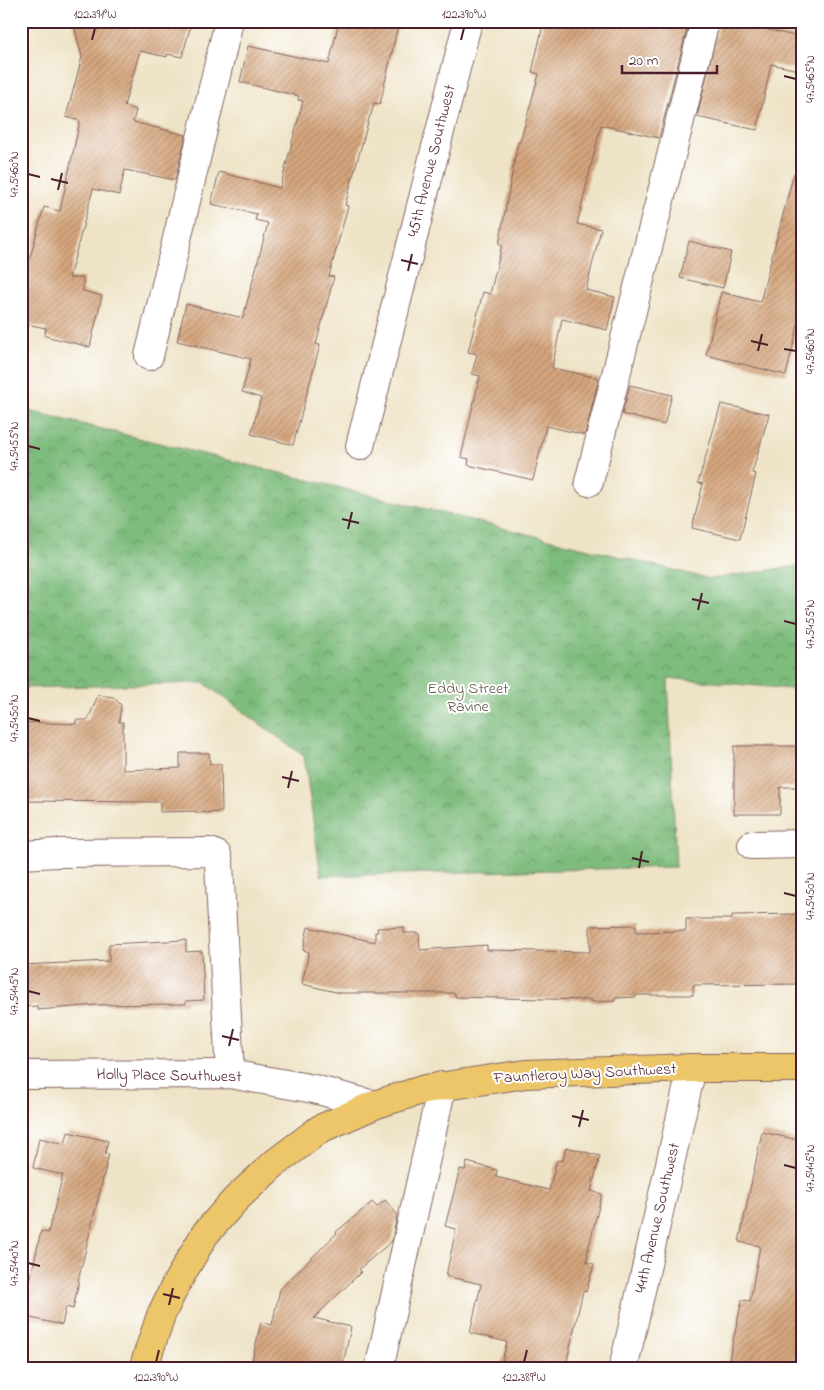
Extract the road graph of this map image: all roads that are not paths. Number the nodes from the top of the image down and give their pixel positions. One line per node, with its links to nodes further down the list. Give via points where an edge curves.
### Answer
1 (229, 21): 4 (street)
2 (468, 21): 5 (street, 45th Avenue Southwest)
3 (705, 21): 6 (street)
4 (150, 356)
5 (360, 446)
6 (589, 482)
7 (803, 844): 8 (street)
8 (752, 845)
9 (21, 856): 12 (street, via 86,852 210,852 217,855)
10 (692, 1068): 11 (main road, Fauntleroy Way Southwest); 14 (main road, Fauntleroy Way Southwest, via 526,1074); 18 (street, 44th Avenue Southwest)
11 (803, 1068)
12 (230, 1074): 13 (street, Holly Place Southwest); 15 (street, Holly Place Southwest)
13 (21, 1075)
14 (442, 1086): 15 (main road, Fauntleroy Way Southwest); 17 (street)
15 (374, 1104): 16 (main road, Fauntleroy Way Southwest, via 320,1129 275,1163 205,1234 161,1314)
16 (143, 1369)
17 (378, 1369)
18 (624, 1369)

